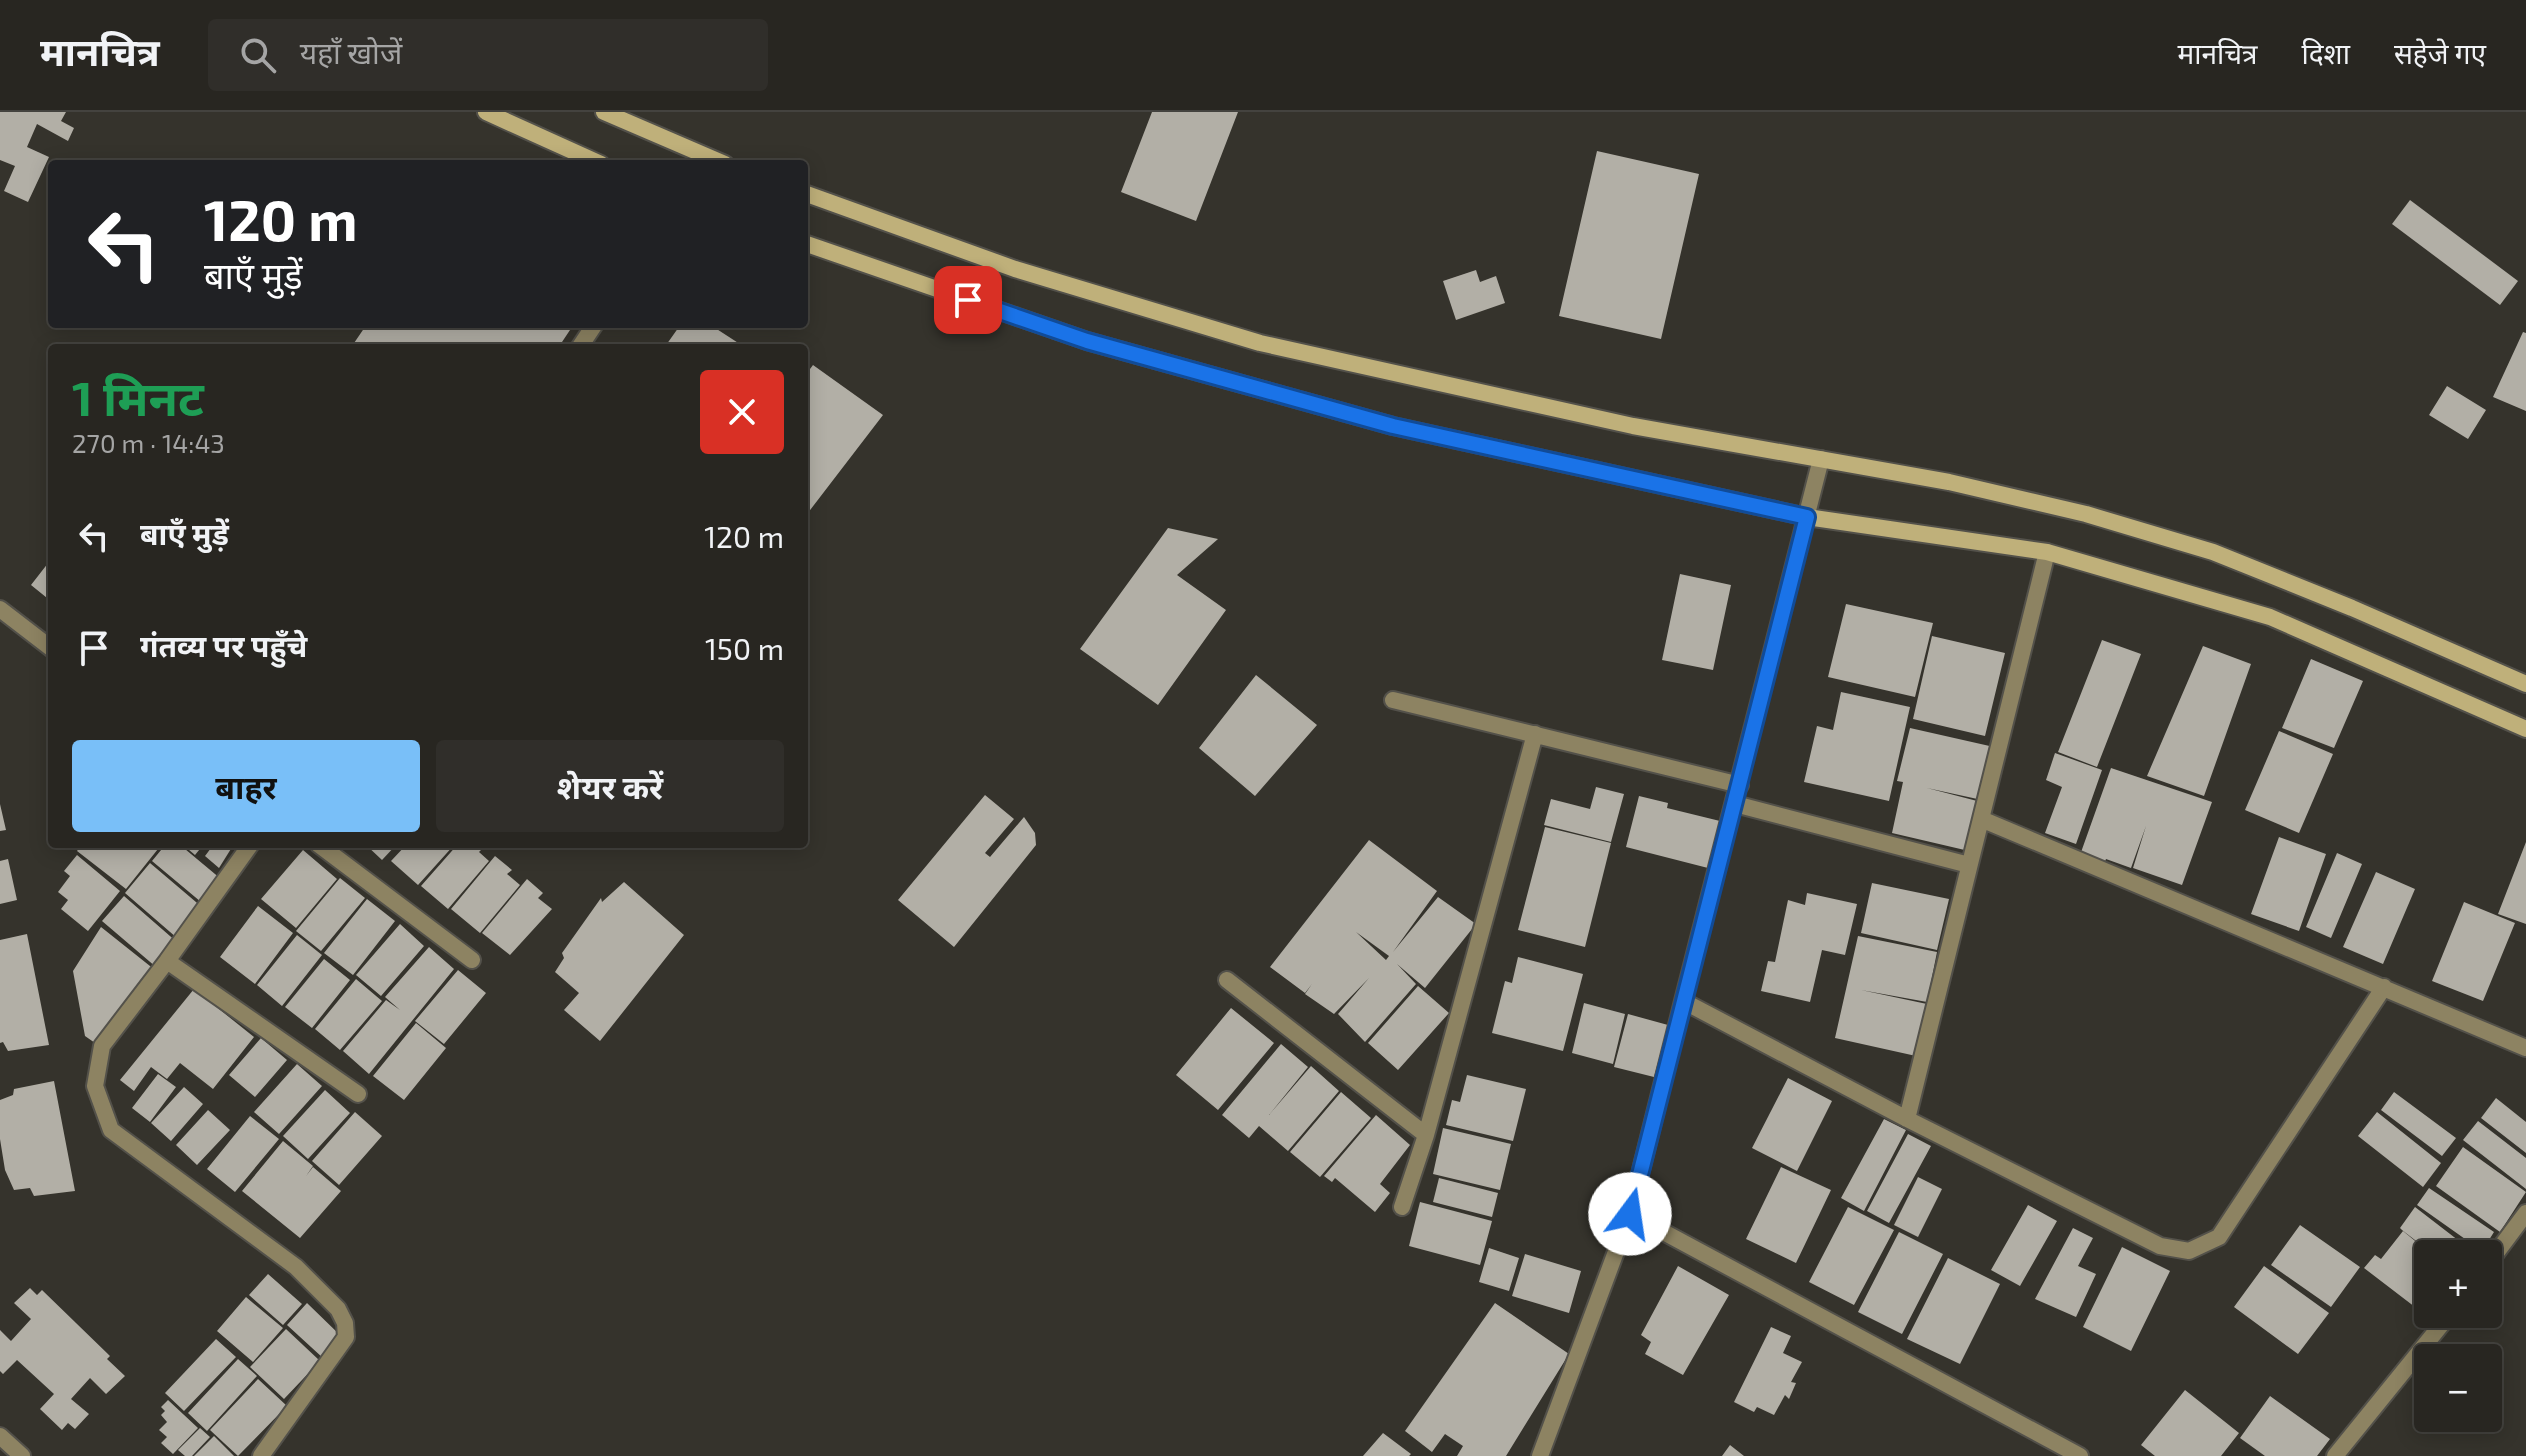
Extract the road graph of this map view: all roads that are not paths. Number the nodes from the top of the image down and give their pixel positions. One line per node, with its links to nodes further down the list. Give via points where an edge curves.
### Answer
1 (486, 112): 3 (street)
2 (604, 112): 4 (street)
3 (592, 160)
4 (716, 160)
5 (808, 194): 7 (street, via 1015,269 1260,343 1633,426)
6 (808, 244): 8 (street, via 1087,341 1378,422)
7 (1821, 459): 8 (street); 12 (street, via 1995,492 2213,552)
8 (1807, 517): 9 (street); 16 (street)
9 (2047, 552): 14 (street, via 2270,617); 18 (street)
10 (0, 609): 11 (street)
11 (48, 646)
12 (2526, 684)
13 (1393, 700): 15 (street)
14 (2526, 729)
15 (1535, 734): 16 (street); 30 (street)
16 (1740, 785): 17 (street)
17 (1735, 804): 21 (street); 26 (street)
18 (1981, 819): 21 (street); 25 (street)
19 (248, 848): 23 (street)
20 (323, 848): 22 (street)
21 (1969, 865): 29 (street)
22 (472, 960)
23 (167, 961): 28 (street); 38 (street, via 102,1046 95,1086 111,1130 296,1267 345,1323 346,1337)
24 (1227, 980): 30 (street)
25 (2384, 987): 27 (street); 29 (street, via 2219,1237 2189,1251 2160,1246)
26 (1683, 1001): 29 (street); 33 (street)
27 (2526, 1048)
28 (358, 1094)
29 (1907, 1119)
30 (1426, 1135): 31 (street)
31 (1402, 1207)
32 (2526, 1213): 34 (street)
33 (1630, 1214): 39 (street); 40 (street)
34 (2502, 1245)
35 (2439, 1328): 41 (street)
36 (0, 1436): 37 (street)
37 (22, 1456)
38 (261, 1456)
39 (1540, 1456)
40 (2080, 1456)
41 (2335, 1456)

